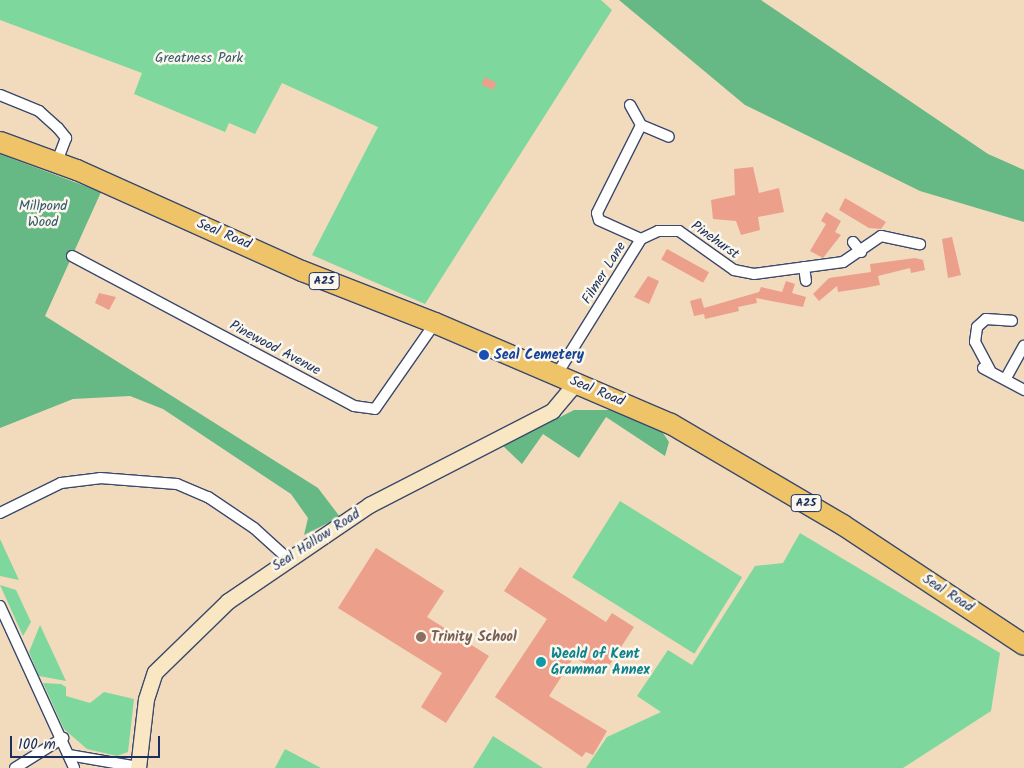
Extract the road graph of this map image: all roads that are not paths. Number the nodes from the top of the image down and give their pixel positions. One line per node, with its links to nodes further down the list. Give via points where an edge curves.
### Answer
1 (0, 94): 6 (street, via 39,112 58,128 66,138)
2 (630, 105): 3 (street)
3 (641, 125): 4 (street); 7 (street, Filmer Lane, via 597,213 599,220)
4 (669, 137)
5 (0, 142): 6 (highway, Seal Road / A25)
6 (57, 161): 15 (highway, Seal Road / A25, via 357,295)
7 (641, 239): 12 (street, Pinehurst, via 658,231 679,231 734,270 754,274); 17 (street, Filmer Lane)
8 (853, 242): 10 (street)
9 (920, 244): 10 (street, Pinehurst, via 882,236)
10 (861, 252): 12 (street, Pinehurst, via 843,262)
11 (72, 256): 15 (street, Pinewood Avenue, via 354,406 376,409)
12 (804, 267): 13 (street)
13 (806, 281)
14 (1012, 321): 18 (street, via 986,319 977,327 975,342 985,369)
15 (435, 322): 17 (highway, Seal Road / A25)
16 (1024, 346): 18 (street)
17 (556, 374): 19 (highway, Seal Road / A25)
18 (1006, 378): 20 (street)
19 (576, 382): 22 (main road, Seal Hollow Road, via 552,411 368,505); 24 (highway, Seal Road / A25, via 671,424 810,504)
20 (1024, 390)
21 (0, 513): 22 (street, via 60,483 100,478 177,484 216,502)
22 (286, 558): 29 (main road, Seal Hollow Road, via 228,600 161,664 148,688)
23 (0, 606): 25 (street)
24 (1024, 645)
25 (63, 738): 26 (street); 27 (street)
26 (70, 755): 28 (street); 29 (street)
27 (14, 768)
28 (74, 768)
29 (138, 768)

